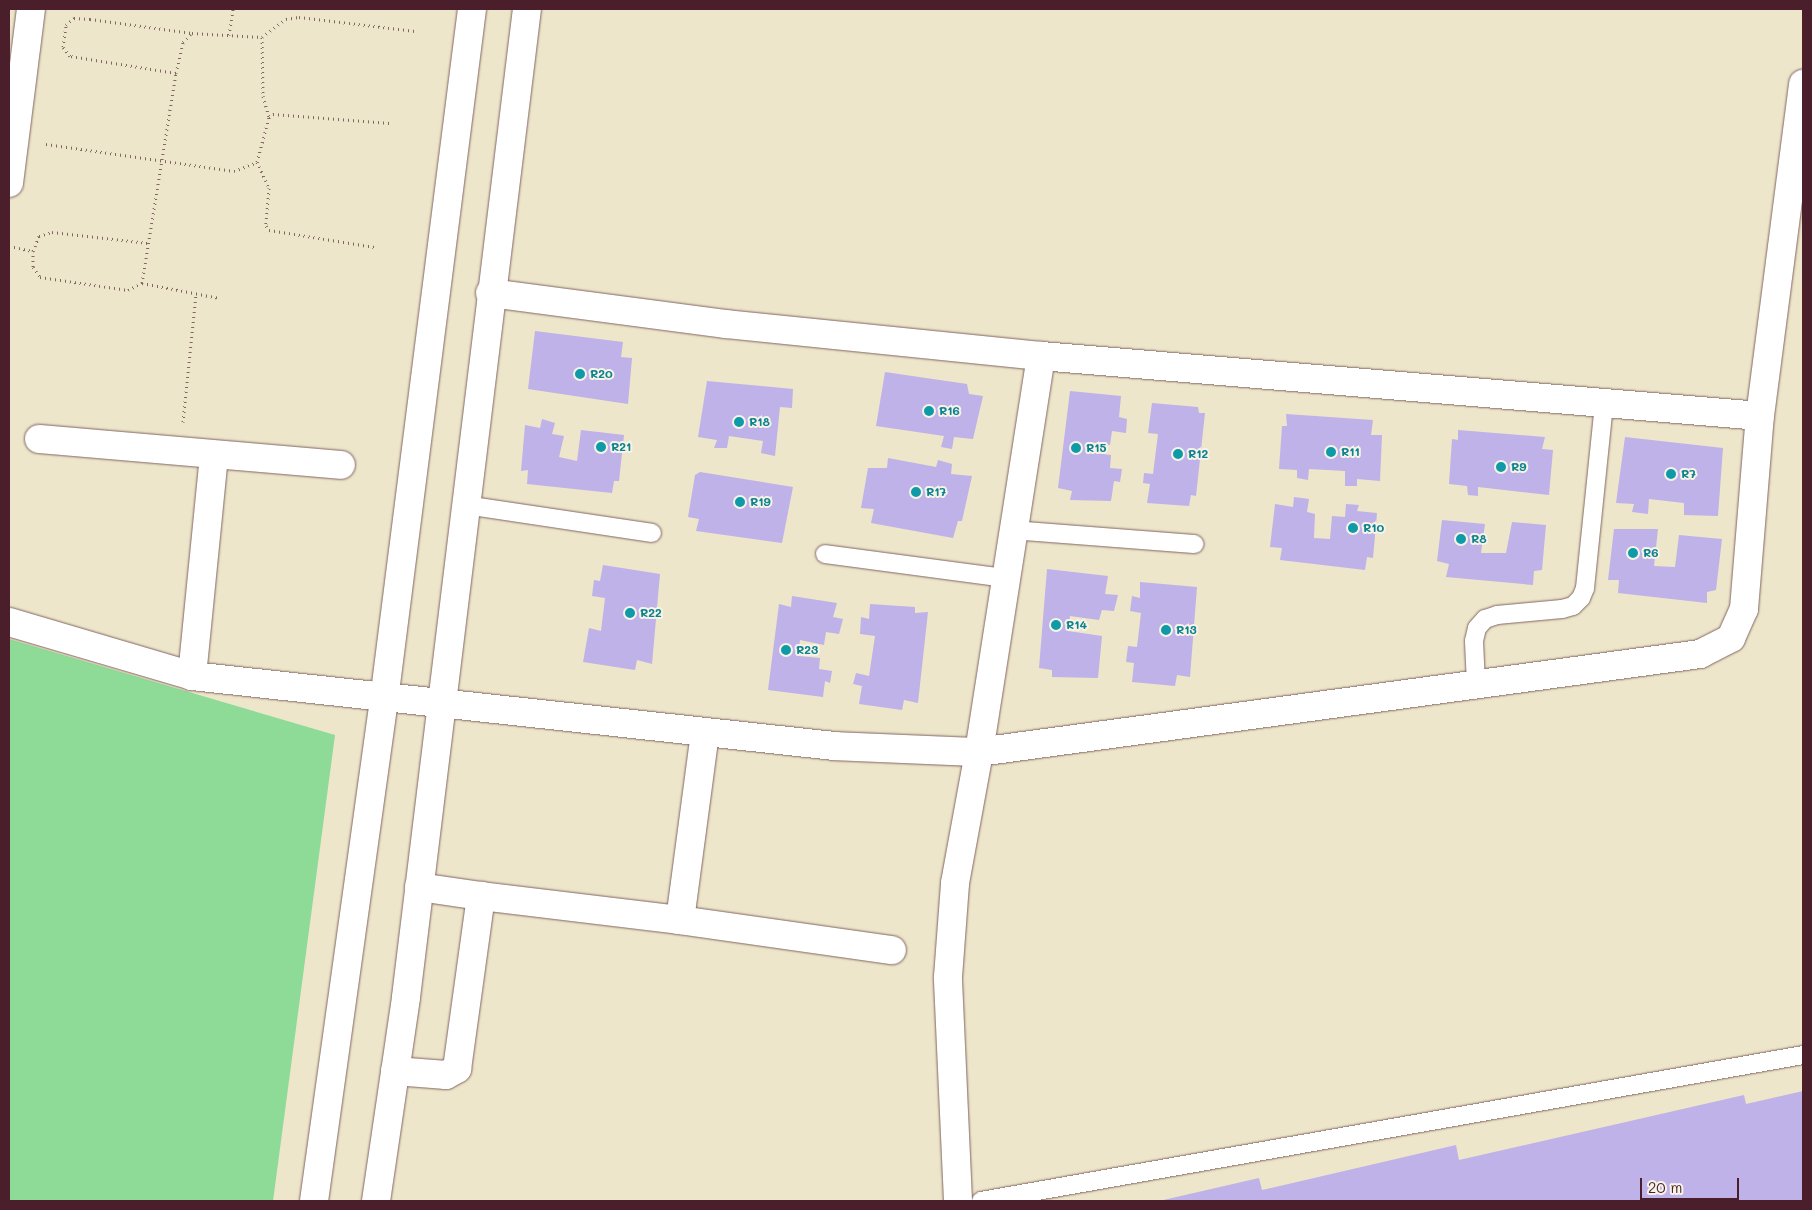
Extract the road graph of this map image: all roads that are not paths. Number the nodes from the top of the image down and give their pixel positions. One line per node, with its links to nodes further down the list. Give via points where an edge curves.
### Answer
1 (31, 9): 5 (street)
2 (472, 9): 22 (street)
3 (527, 9): 6 (street)
4 (1803, 84): 9 (street)
5 (9, 183)
6 (490, 293): 7 (street, via 726,324); 13 (street)
7 (1041, 356): 8 (street); 14 (street)
8 (1604, 404): 9 (street); 21 (lane, via 1585,588 1581,598 1573,606 1562,609 1485,619 1477,628 1474,640)
9 (1760, 416): 21 (street, via 1744,609 1731,638 1700,654)
10 (39, 439): 11 (street)
11 (214, 455): 12 (street); 20 (street)
12 (341, 465)
13 (465, 505): 15 (lane); 23 (street)
14 (1011, 530): 16 (lane); 18 (street)
15 (652, 533)
16 (1194, 544)
17 (825, 554): 18 (lane)
18 (1004, 578): 25 (street)
19 (9, 622): 20 (street)
20 (192, 676): 22 (street)
21 (1476, 684): 25 (street)
22 (384, 700): 23 (street); 32 (street)
23 (440, 704): 24 (street); 26 (street)
24 (705, 733): 25 (street, via 834,746); 28 (street)
25 (979, 752): 34 (street, via 955,883 948,978)
26 (418, 887): 27 (street); 31 (street)
27 (481, 896): 28 (street); 31 (street, via 457,1069 446,1075)
28 (680, 920): 29 (street)
29 (892, 950)
30 (1803, 1055): 35 (lane)
31 (395, 1071): 33 (street)
32 (314, 1201)
33 (376, 1201)
34 (958, 1201)
35 (981, 1201)

